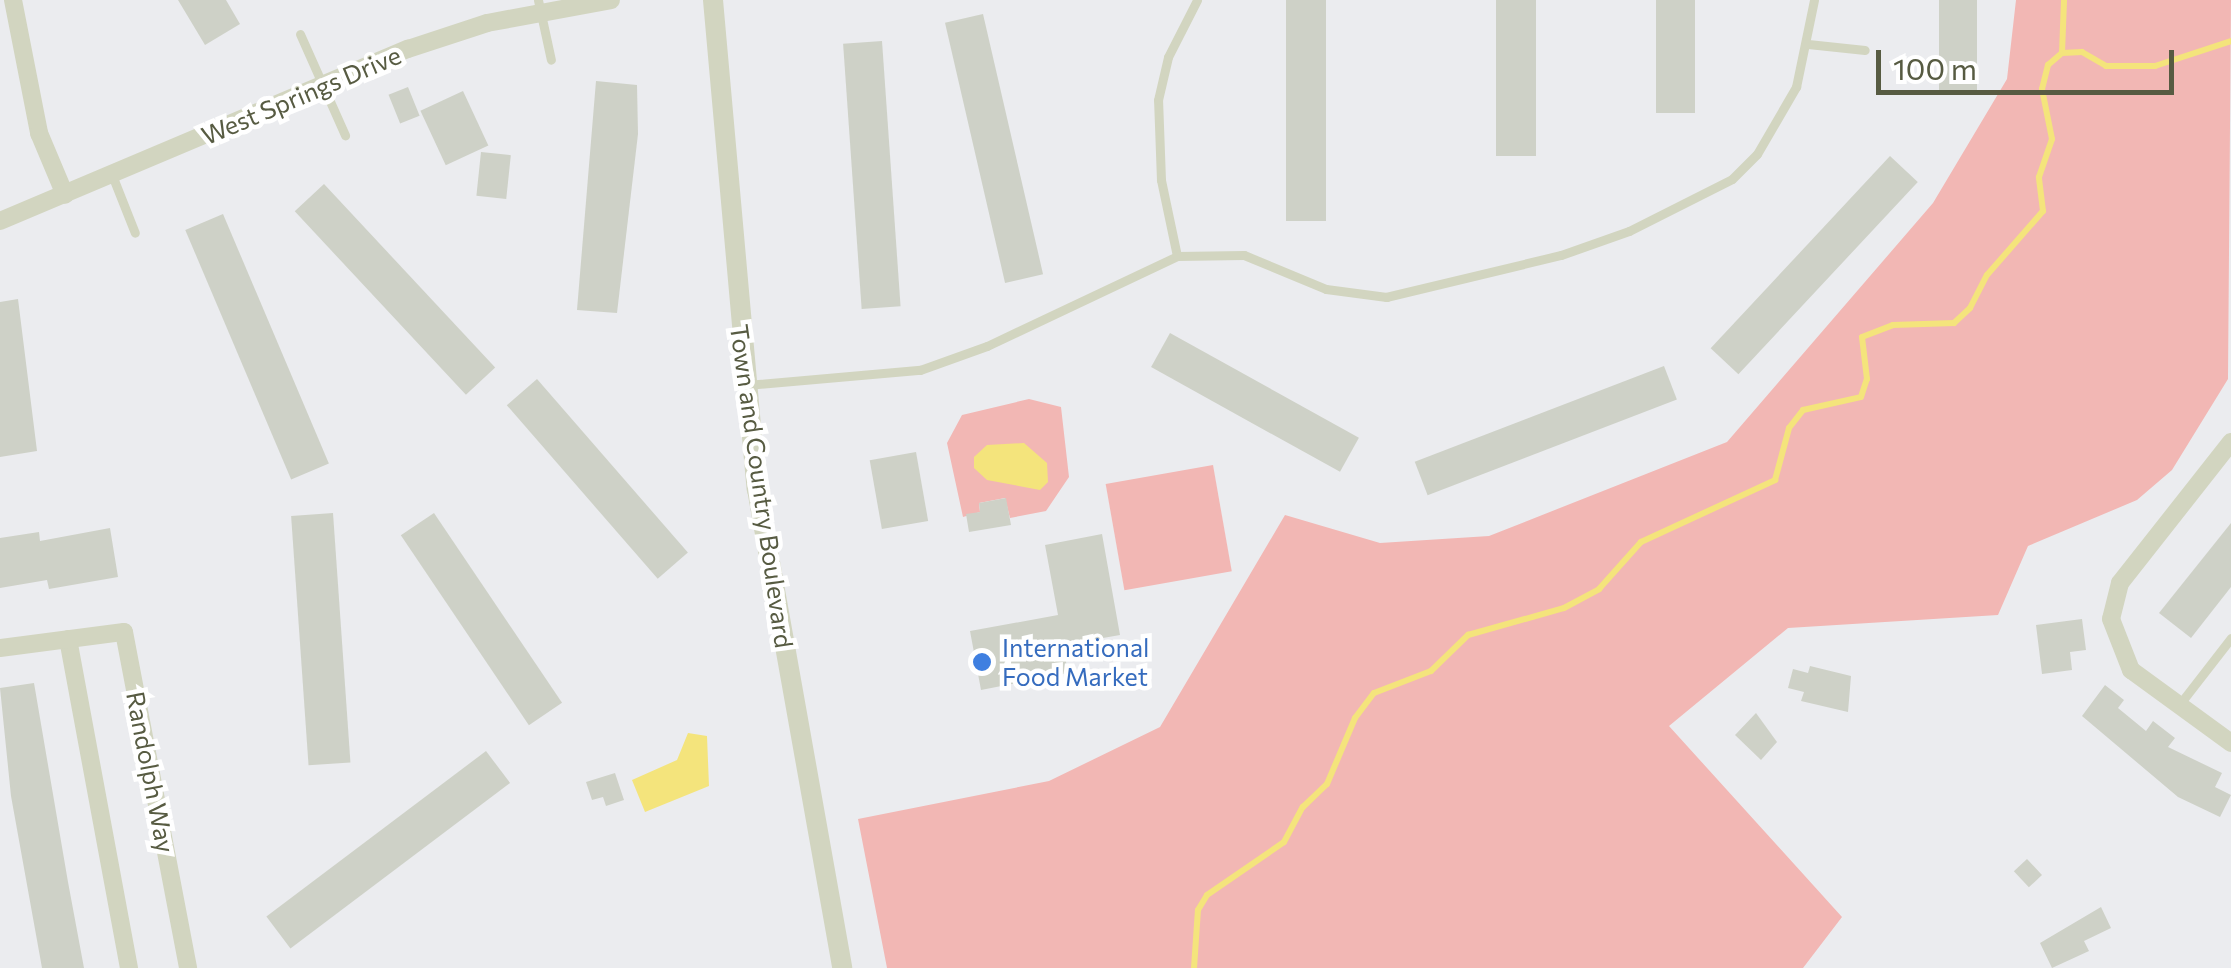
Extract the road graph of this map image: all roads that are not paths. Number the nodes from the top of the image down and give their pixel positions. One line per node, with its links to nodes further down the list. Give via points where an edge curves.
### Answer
1 (13, 0): 14 (street, via 40,133)
2 (611, 0): 6 (street, West Springs Drive)
3 (713, 0): 18 (street, Town and Country Boulevard)
4 (1197, 0): 17 (lane, via 1168,56 1158,100 1161,180)
5 (1814, 0): 8 (lane)
6 (540, 6): 10 (lane); 11 (street, West Springs Drive)
7 (300, 34): 11 (lane)
8 (1808, 44): 9 (lane); 17 (lane, via 1781,123 1732,179 1561,255 1386,297 1326,289 1244,254)
9 (1865, 50)
10 (552, 60)
11 (326, 84): 12 (lane); 13 (street, West Springs Drive)
12 (345, 135)
13 (112, 175): 14 (street, West Springs Drive); 16 (lane)
14 (65, 195): 15 (street, West Springs Drive)
15 (0, 221)
16 (135, 233)
17 (1178, 256): 18 (lane, via 987,346 920,370)
18 (744, 386): 27 (street, Town and Country Boulevard, via 777,618)
19 (2231, 442): 23 (street, via 2113,599 2118,650 2131,670)
20 (2231, 638): 23 (lane)
21 (68, 639): 22 (street, Randolph Way); 25 (street); 26 (street, Randolph Way, via 124,632)
22 (0, 648)
23 (2179, 705): 24 (street)
24 (2231, 743)
25 (130, 968)
26 (188, 968)
27 (842, 968)

